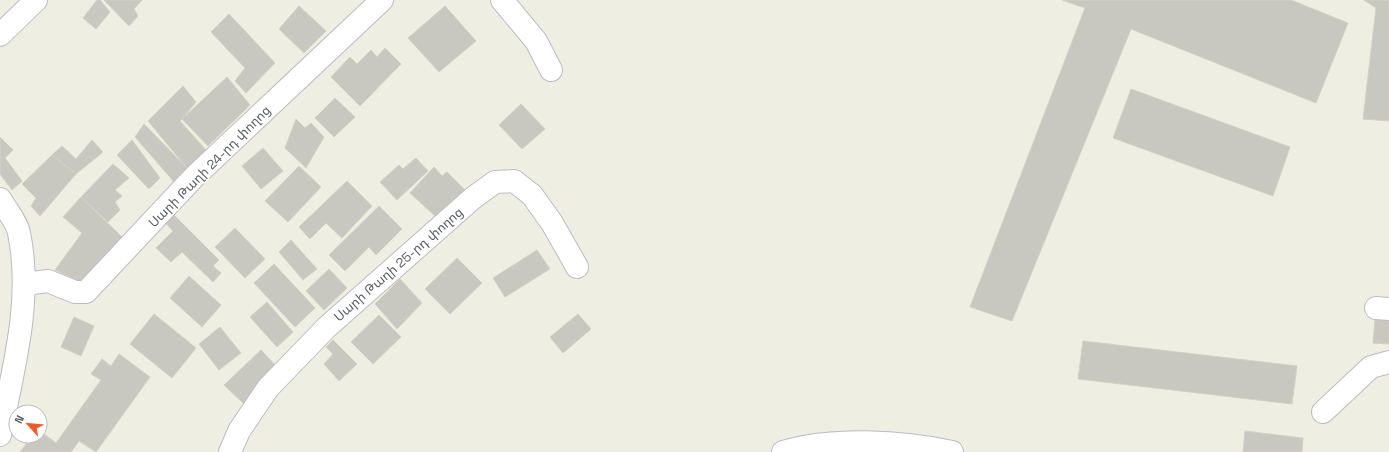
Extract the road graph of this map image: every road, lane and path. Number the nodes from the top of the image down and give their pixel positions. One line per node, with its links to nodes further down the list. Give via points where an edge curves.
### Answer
1 (36, 0): 4 (street)
2 (382, 0): 8 (street, Սարի Թաղի 24-րդ փողոց, via 194,177 86,292 75,292 48,281)
3 (502, 0): 5 (street, via 536,42)
4 (0, 35)
5 (551, 70)
6 (0, 199): 8 (street, via 19,232)
7 (578, 267): 12 (street, Սարի Թաղի 25-րդ փողոց, via 532,195 514,181 495,182 426,238 327,327 268,388 239,431)
8 (24, 284): 11 (street, via 22,323)
9 (1389, 362): 10 (street, via 1372,367)
10 (1323, 412)
11 (0, 435)
12 (230, 452)
13 (783, 452): 14 (street, via 852,442 925,446)
14 (952, 452)

